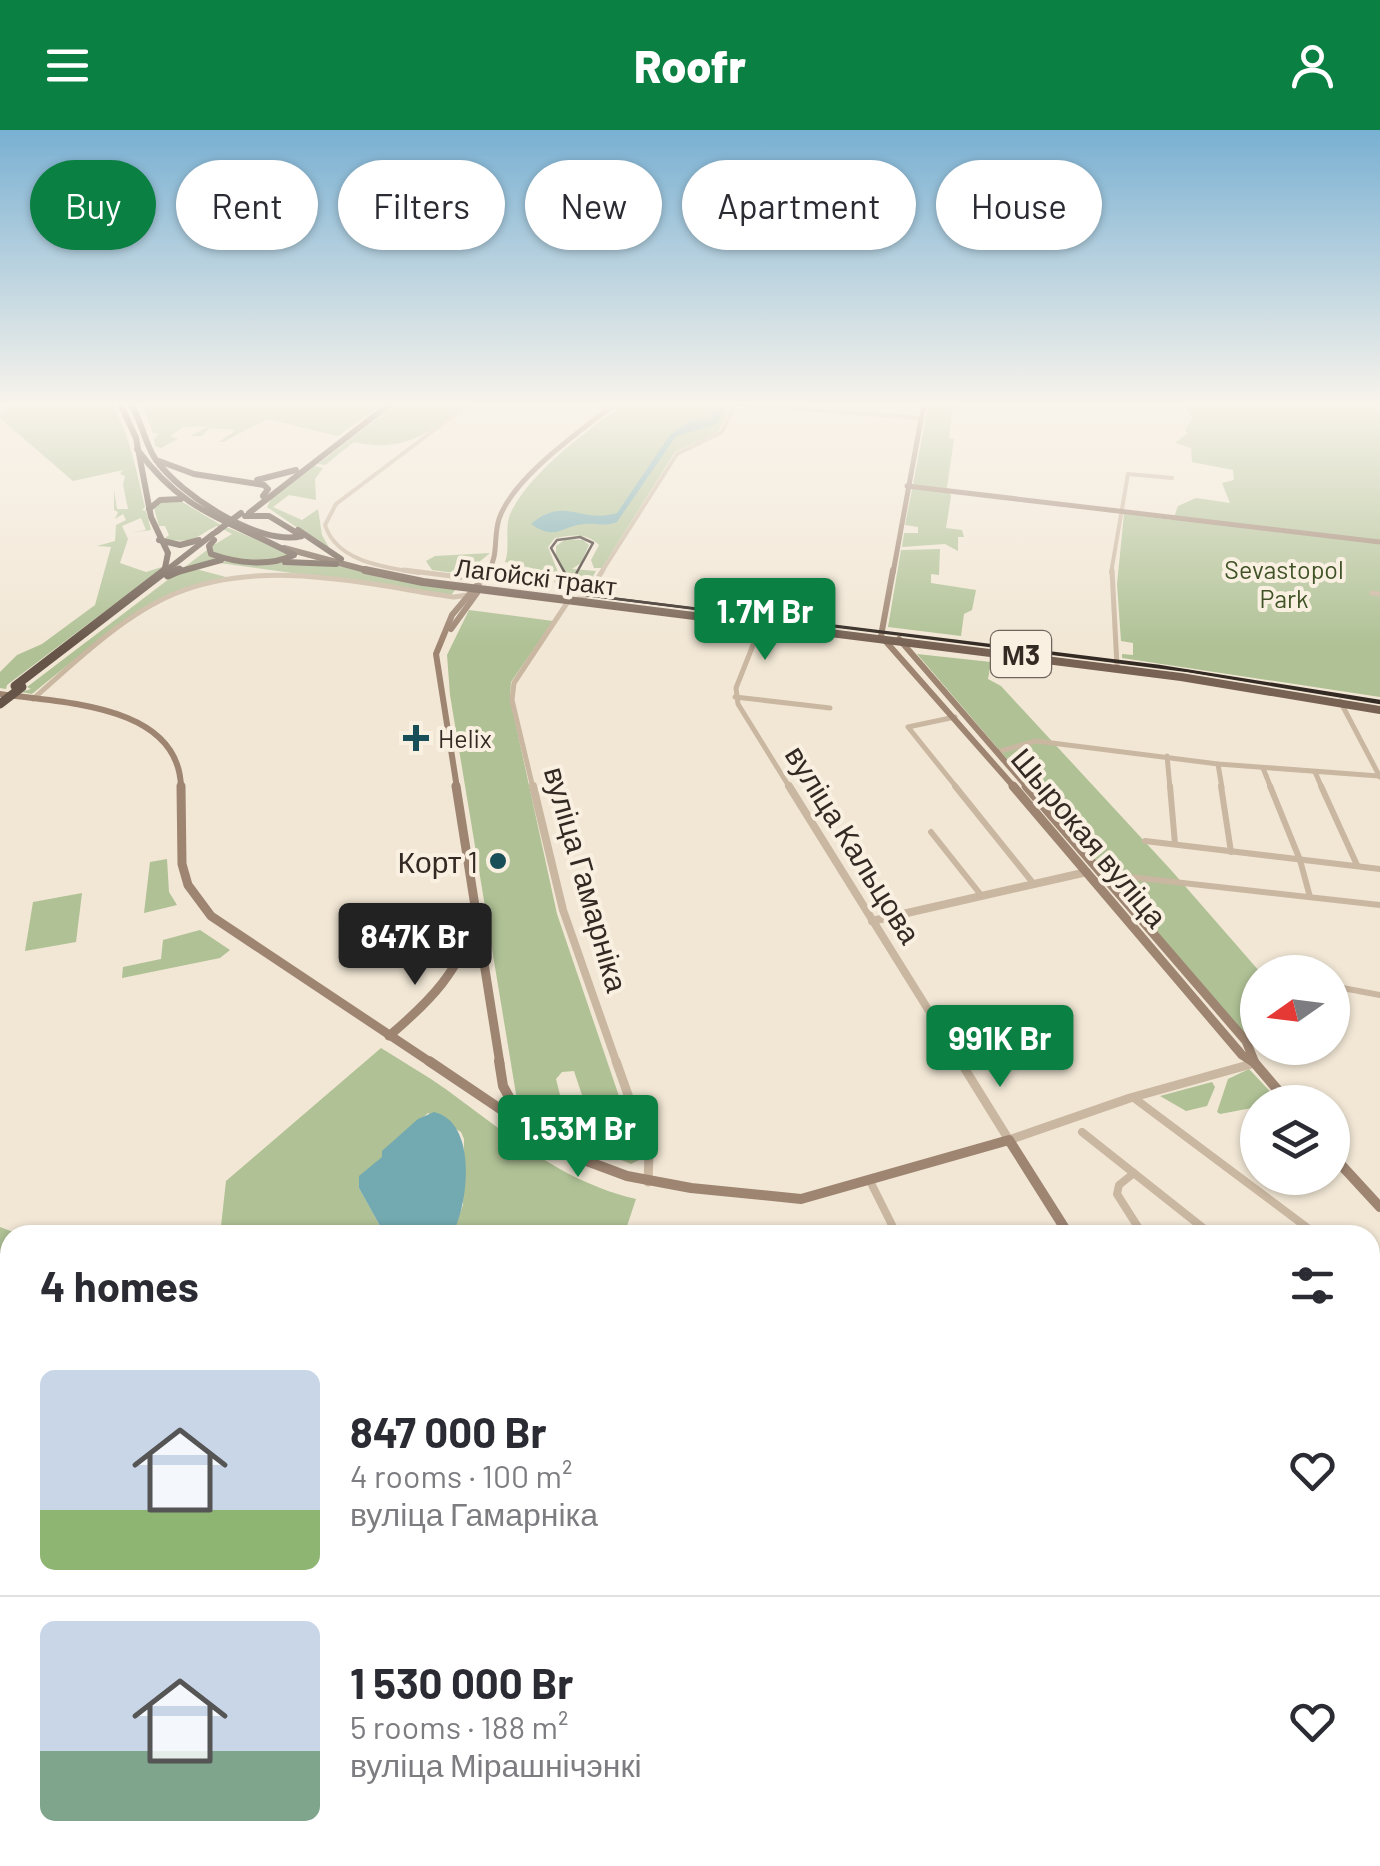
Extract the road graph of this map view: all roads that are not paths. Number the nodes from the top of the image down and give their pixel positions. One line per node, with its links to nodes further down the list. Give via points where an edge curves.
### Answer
1 (144, 484): 16 (highway)
2 (163, 484): 15 (highway, М3)
3 (179, 484): 13 (highway, М3)
4 (185, 484): 13 (highway)
5 (254, 484): 14 (highway, via 266,486)
6 (280, 484): 14 (highway)
7 (282, 484): 14 (highway)
8 (362, 484): 27 (street, via 325,520 333,546 354,558)
9 (524, 484): 27 (main road, via 498,521 496,559)
10 (658, 484): 32 (street)
11 (1126, 484): 17 (street)
12 (908, 486): 17 (main road); 37 (main road)
13 (182, 487): 18 (highway, М3)
14 (264, 498): 18 (highway); 25 (highway, via 265,510)
15 (182, 499): 16 (highway); 18 (highway, М3)
16 (149, 508): 20 (highway)
17 (1122, 510): 21 (main road); 39 (street, via 1111,580)
18 (237, 519): 19 (highway, bridge); 22 (highway, Лагойскі тракт / М3); 22 (highway, via 269,516 302,536)
19 (216, 535): 22 (highway, via 209,550 215,556 294,557); 23 (highway); 26 (highway)
20 (158, 539): 23 (highway); 24 (highway)
21 (1380, 542)
22 (279, 543): 25 (main road, Лагойскі тракт / М3)
23 (180, 545): 24 (highway)
24 (168, 553): 26 (highway)
25 (339, 562): 26 (highway, via 214,560); 27 (main road, Лагойскі тракт / М3)
26 (165, 574): 41 (highway, bridge)
27 (478, 587): 30 (street); 31 (main road, Лагойскі тракт / М3); 33 (main road); 35 (main road)
28 (1372, 593): 29 (street)
29 (1380, 594)
30 (454, 597): 33 (street); 42 (street, via 286,576 192,587 151,606)
31 (568, 598): 32 (main road, Лагойскі тракт / М3); 34 (main road, Лагойскі тракт / М3); 85 (street, вуліца Гамарніка, via 514,682 512,700 563,910 649,1154)
32 (584, 599): 34 (main road, Лагойскі тракт / М3)
33 (462, 602): 35 (main road)
34 (686, 613): 36 (main road, Лагойскі тракт / М3)
35 (454, 617): 65 (main road, via 438,670)
36 (761, 623): 37 (main road, Лагойскі тракт / М3); 40 (street)
37 (884, 639): 38 (main road, Лагойскі тракт / М3); 46 (main road, Шырокая вуліца)
38 (904, 643): 39 (main road, Лагойскі тракт / М3); 46 (main road, Шырокая вуліца)
39 (1118, 668): 43 (main road, Лагойскі тракт / М3)
40 (735, 697): 44 (street); 67 (street, вуліца Кальцова)
41 (0, 698): 42 (main road)
42 (32, 700): 71 (main road, via 112,714 161,735 180,761 182,864 202,906)
43 (1340, 702): 45 (main road, Лагойскі тракт / М3); 52 (street)
44 (830, 708)
45 (1380, 708)
46 (955, 713): 47 (main road, Шырокая вуліца); 60 (main road, Шырокая вуліца); 62 (street, via 908,727)
47 (997, 752): 48 (street, via 1036,740); 61 (main road, Шырокая вуліца)
48 (1167, 756): 49 (street); 55 (street)
49 (1218, 764): 50 (street); 56 (street)
50 (1262, 768): 51 (street); 57 (street)
51 (1315, 772): 52 (street); 58 (street)
52 (1380, 777)
53 (931, 832): 63 (street)
54 (1145, 841): 55 (street)
55 (1175, 844): 56 (street)
56 (1231, 852): 57 (street)
57 (1300, 860): 58 (street); 64 (street)
58 (1358, 866): 59 (street)
59 (1380, 869)
60 (1088, 872): 61 (street); 62 (street); 72 (main road, Шырокая вуліца)
61 (1101, 874): 64 (street); 70 (main road, Шырокая вуліца)
62 (1033, 883): 63 (street)
63 (980, 895): 67 (street)
64 (1310, 897): 66 (street)
65 (475, 904): 71 (main road, via 468,944 450,976); 76 (main road)
66 (1380, 905)
67 (872, 921): 81 (street, вуліца Кальцова)
68 (1350, 989): 69 (street)
69 (1380, 995)
70 (1240, 1034)
71 (389, 1036): 77 (main road)
72 (1240, 1053)
73 (1251, 1065): 78 (street)
74 (1256, 1065): 75 (main road, Шырокая вуліца)
75 (1273, 1085)
76 (503, 1086): 77 (main road, via 499,1098); 79 (main road)
77 (479, 1097): 79 (main road)
78 (1133, 1098): 81 (street); 91 (street)
79 (530, 1128): 85 (main road, via 584,1160)
80 (1082, 1132): 82 (street)
81 (1009, 1140): 84 (main road); 88 (main road, вуліца Кальцова)
82 (1134, 1173): 89 (street, via 1116,1189); 90 (street)
83 (1350, 1174): 86 (main road)
84 (870, 1181): 85 (main road, via 784,1200); 87 (street)
85 (648, 1182)
86 (1380, 1207)
87 (892, 1225)
88 (1063, 1225)
89 (1138, 1225)
90 (1199, 1225)
91 (1304, 1225)

